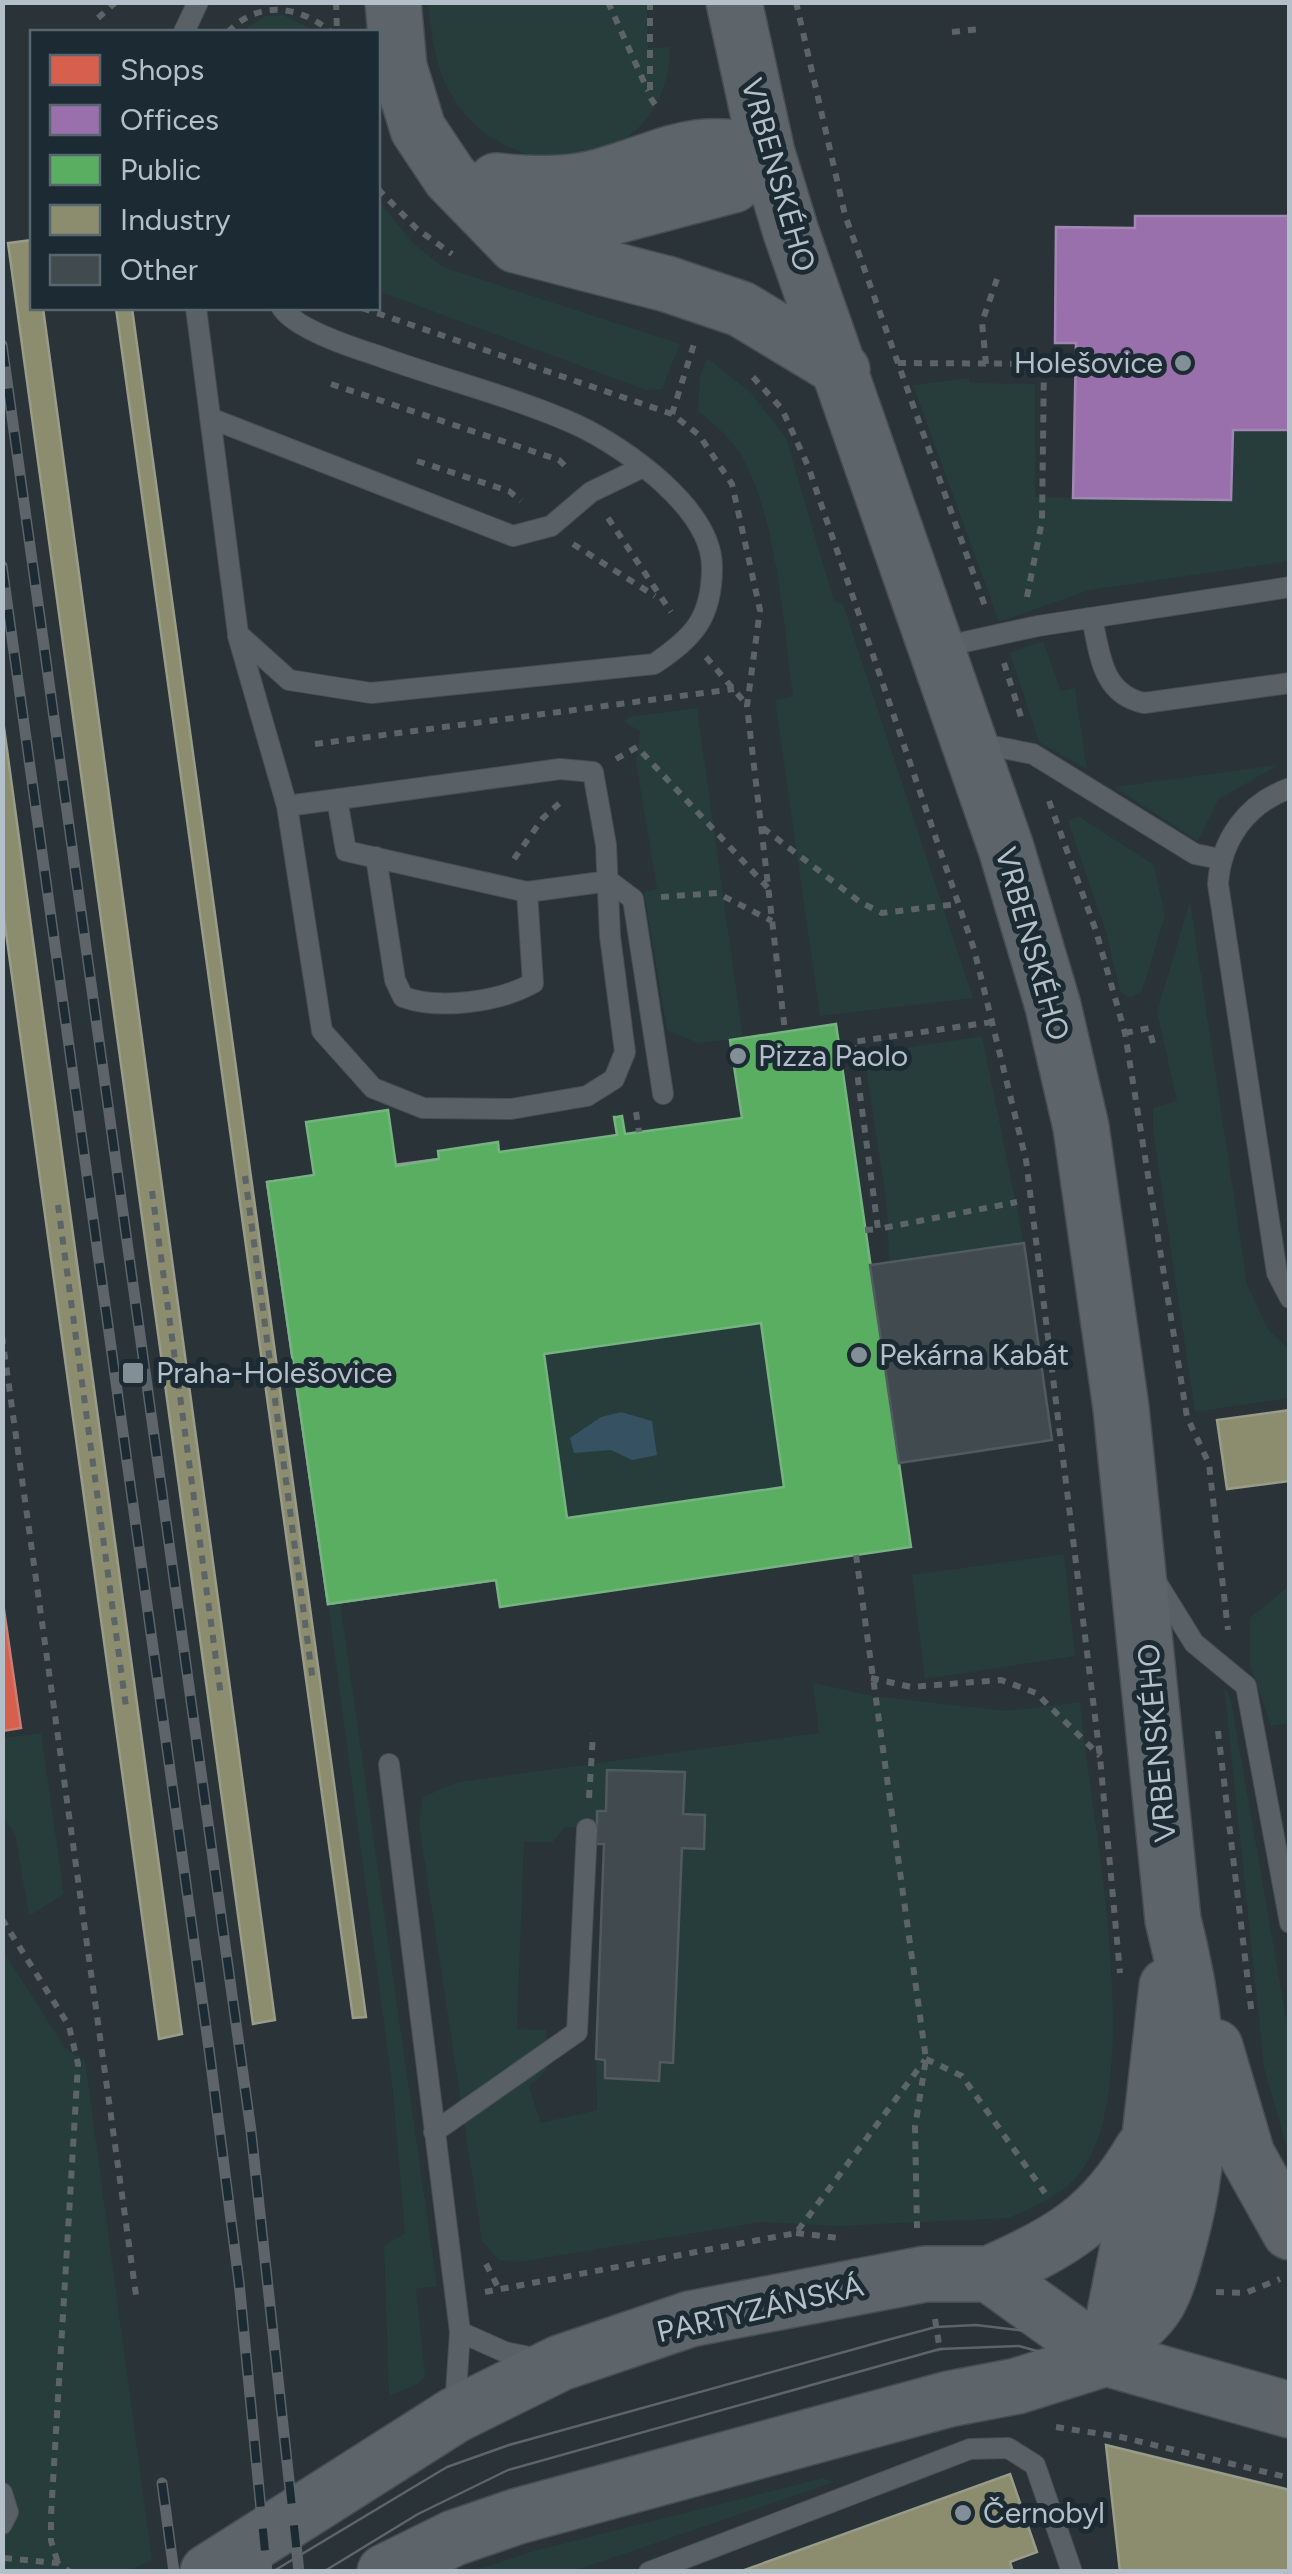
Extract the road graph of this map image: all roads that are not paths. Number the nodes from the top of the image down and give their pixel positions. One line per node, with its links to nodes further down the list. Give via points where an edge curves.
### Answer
1 (198, 2): 4 (lane)
2 (394, 2): 6 (main road, via 406,97)
3 (734, 2): 5 (main road, VRBENSKÉHO)
4 (185, 30)
5 (766, 153): 6 (main road, via 722,144 674,150 560,184); 9 (main road, VRBENSKÉHO)
6 (450, 176): 9 (main road, via 516,246 740,309)
7 (196, 310): 10 (lane)
8 (285, 310): 11 (lane, via 340,342 578,426)
9 (842, 370): 15 (main road, VRBENSKÉHO)
10 (210, 418): 11 (lane, via 513,536 551,526 591,492); 14 (lane)
11 (642, 468): 14 (lane, via 692,510 712,551 712,596 691,639 654,664 370,693 289,680)
12 (1290, 587): 13 (lane)
13 (1092, 618): 15 (lane); 16 (lane, via 1102,663 1125,698 1144,703)
14 (238, 634): 20 (lane)
15 (936, 648): 17 (main road, VRBENSKÉHO)
16 (1290, 682)
17 (968, 741): 22 (lane, via 1032,754 1194,854); 27 (main road, VRBENSKÉHO, via 1054,1006 1080,1127)
18 (1290, 788): 22 (lane, via 1235,828)
19 (337, 799): 20 (lane); 21 (lane, via 346,851); 23 (lane, via 560,769 592,772)
20 (286, 806): 23 (lane, via 322,1031 373,1088 423,1108 512,1110 587,1096 614,1079 625,1052)
21 (376, 858): 24 (lane); 24 (lane, via 395,980 402,997 411,1000 438,1004 534,983)
22 (1220, 859): 26 (lane, via 1218,884 1277,1273)
23 (609, 882): 24 (lane); 25 (lane, via 634,900)
24 (527, 892)
25 (663, 1094)
26 (1290, 1298)
27 (1138, 1553): 30 (main road, VRBENSKÉHO); 31 (lane, via 1194,1643 1246,1686)
28 (389, 1764): 32 (lane)
29 (586, 1829): 32 (lane, via 576,2032)
30 (1173, 1920): 33 (main road, VRBENSKÉHO); 34 (main road, VRBENSKÉHO, via 1247,2155); 37 (main road, VRBENSKÉHO, via 1200,2073 1194,2186 1159,2301)
31 (1290, 1923)
32 (434, 2132): 36 (lane)
33 (1150, 2136): 35 (main road, VRBENSKÉHO, via 1120,2188 1090,2219 1048,2248); 37 (main road, VRBENSKÉHO)
34 (1290, 2232)
35 (989, 2274): 37 (main road); 38 (main road, PARTYZÁNSKÁ, via 925,2274 796,2297 690,2319)
36 (460, 2332): 38 (lane, via 505,2352); 40 (lane)
37 (1106, 2358): 39 (main road); 44 (main road, via 518,2516)
38 (560, 2363): 40 (main road, PARTYZÁNSKÁ)
39 (1290, 2410)
40 (455, 2415): 43 (main road, PARTYZÁNSKÁ)
41 (2, 2492): 42 (lane, via 8,2512)
42 (2, 2524)
43 (208, 2572)
44 (385, 2572)
45 (649, 2572): 46 (lane, via 970,2449 1008,2448 1035,2465)
46 (1072, 2572)

